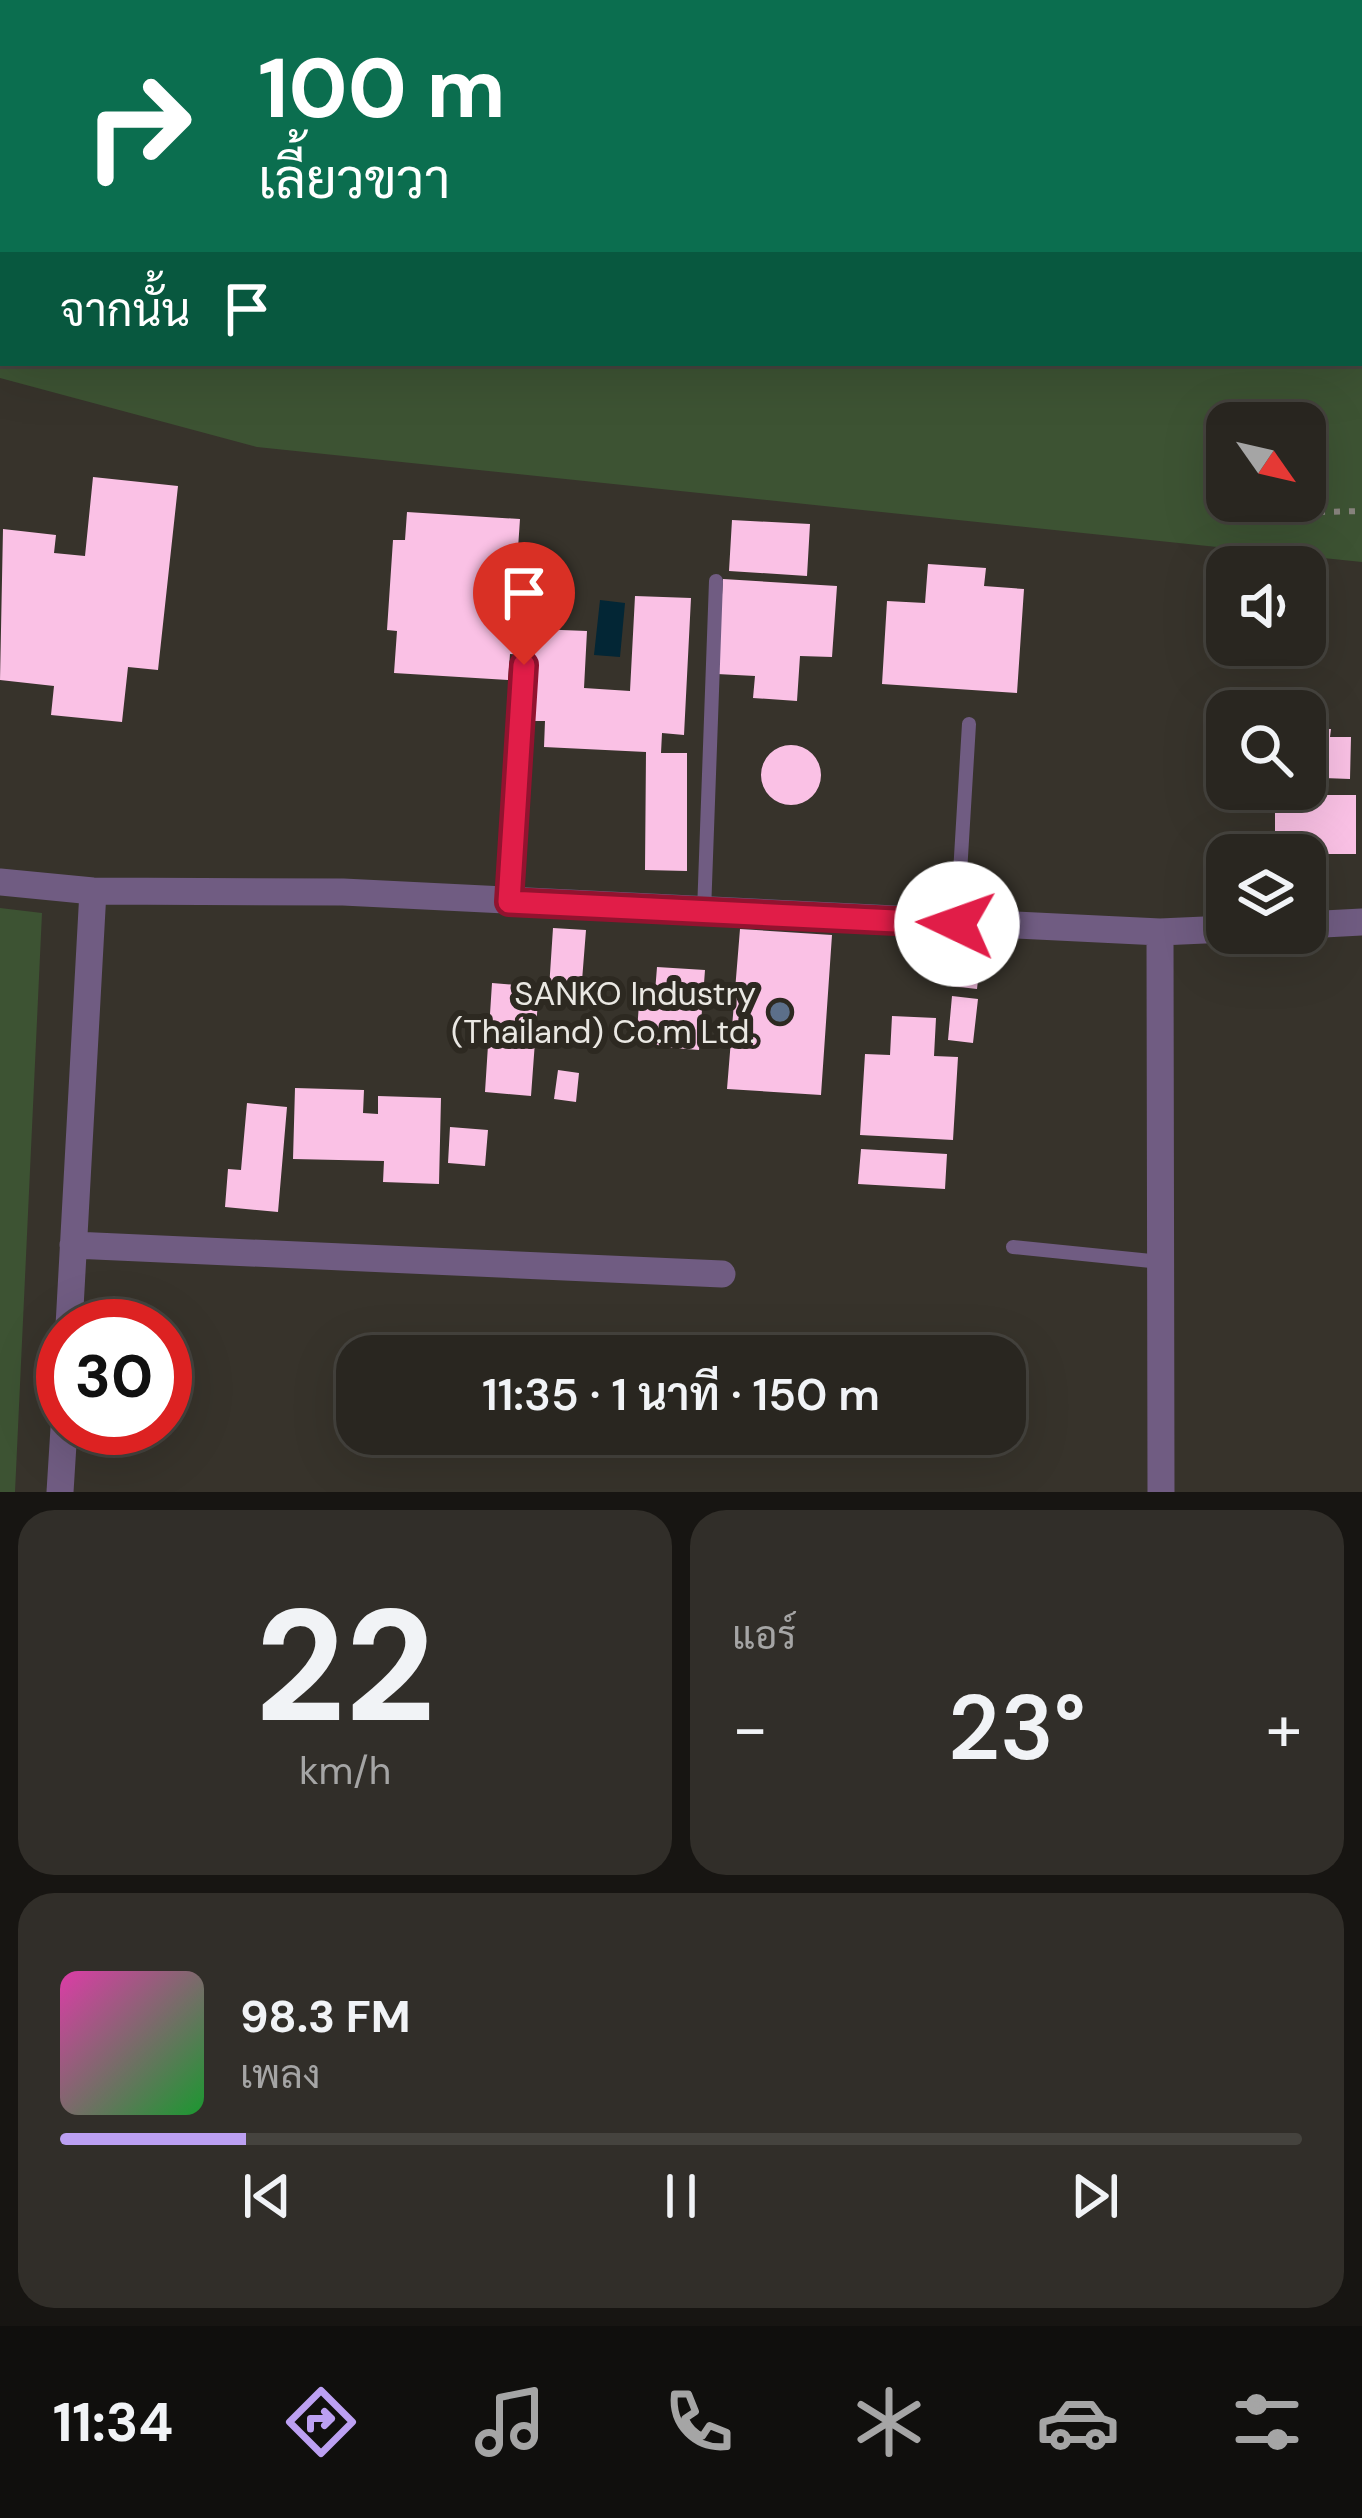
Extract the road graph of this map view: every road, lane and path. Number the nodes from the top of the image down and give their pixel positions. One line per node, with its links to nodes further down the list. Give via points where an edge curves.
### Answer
1 (1362, 511): 2 (path)
2 (1326, 512)
3 (716, 581): 9 (lane)
4 (524, 665): 8 (lane)
5 (969, 724): 11 (lane)
6 (0, 882): 7 (street)
7 (93, 891): 8 (street); 15 (street)
8 (509, 902): 9 (street)
9 (704, 912): 11 (street)
10 (1362, 922): 12 (street)
11 (957, 924): 14 (street)
12 (1326, 924)
13 (1206, 930): 14 (street)
14 (1160, 932): 17 (street)
15 (74, 1245): 18 (street); 19 (street)
16 (1013, 1247): 17 (lane)
17 (1161, 1262): 22 (street)
18 (722, 1274)
19 (71, 1299)
20 (62, 1455): 21 (street)
21 (60, 1492)
22 (1161, 1492)

